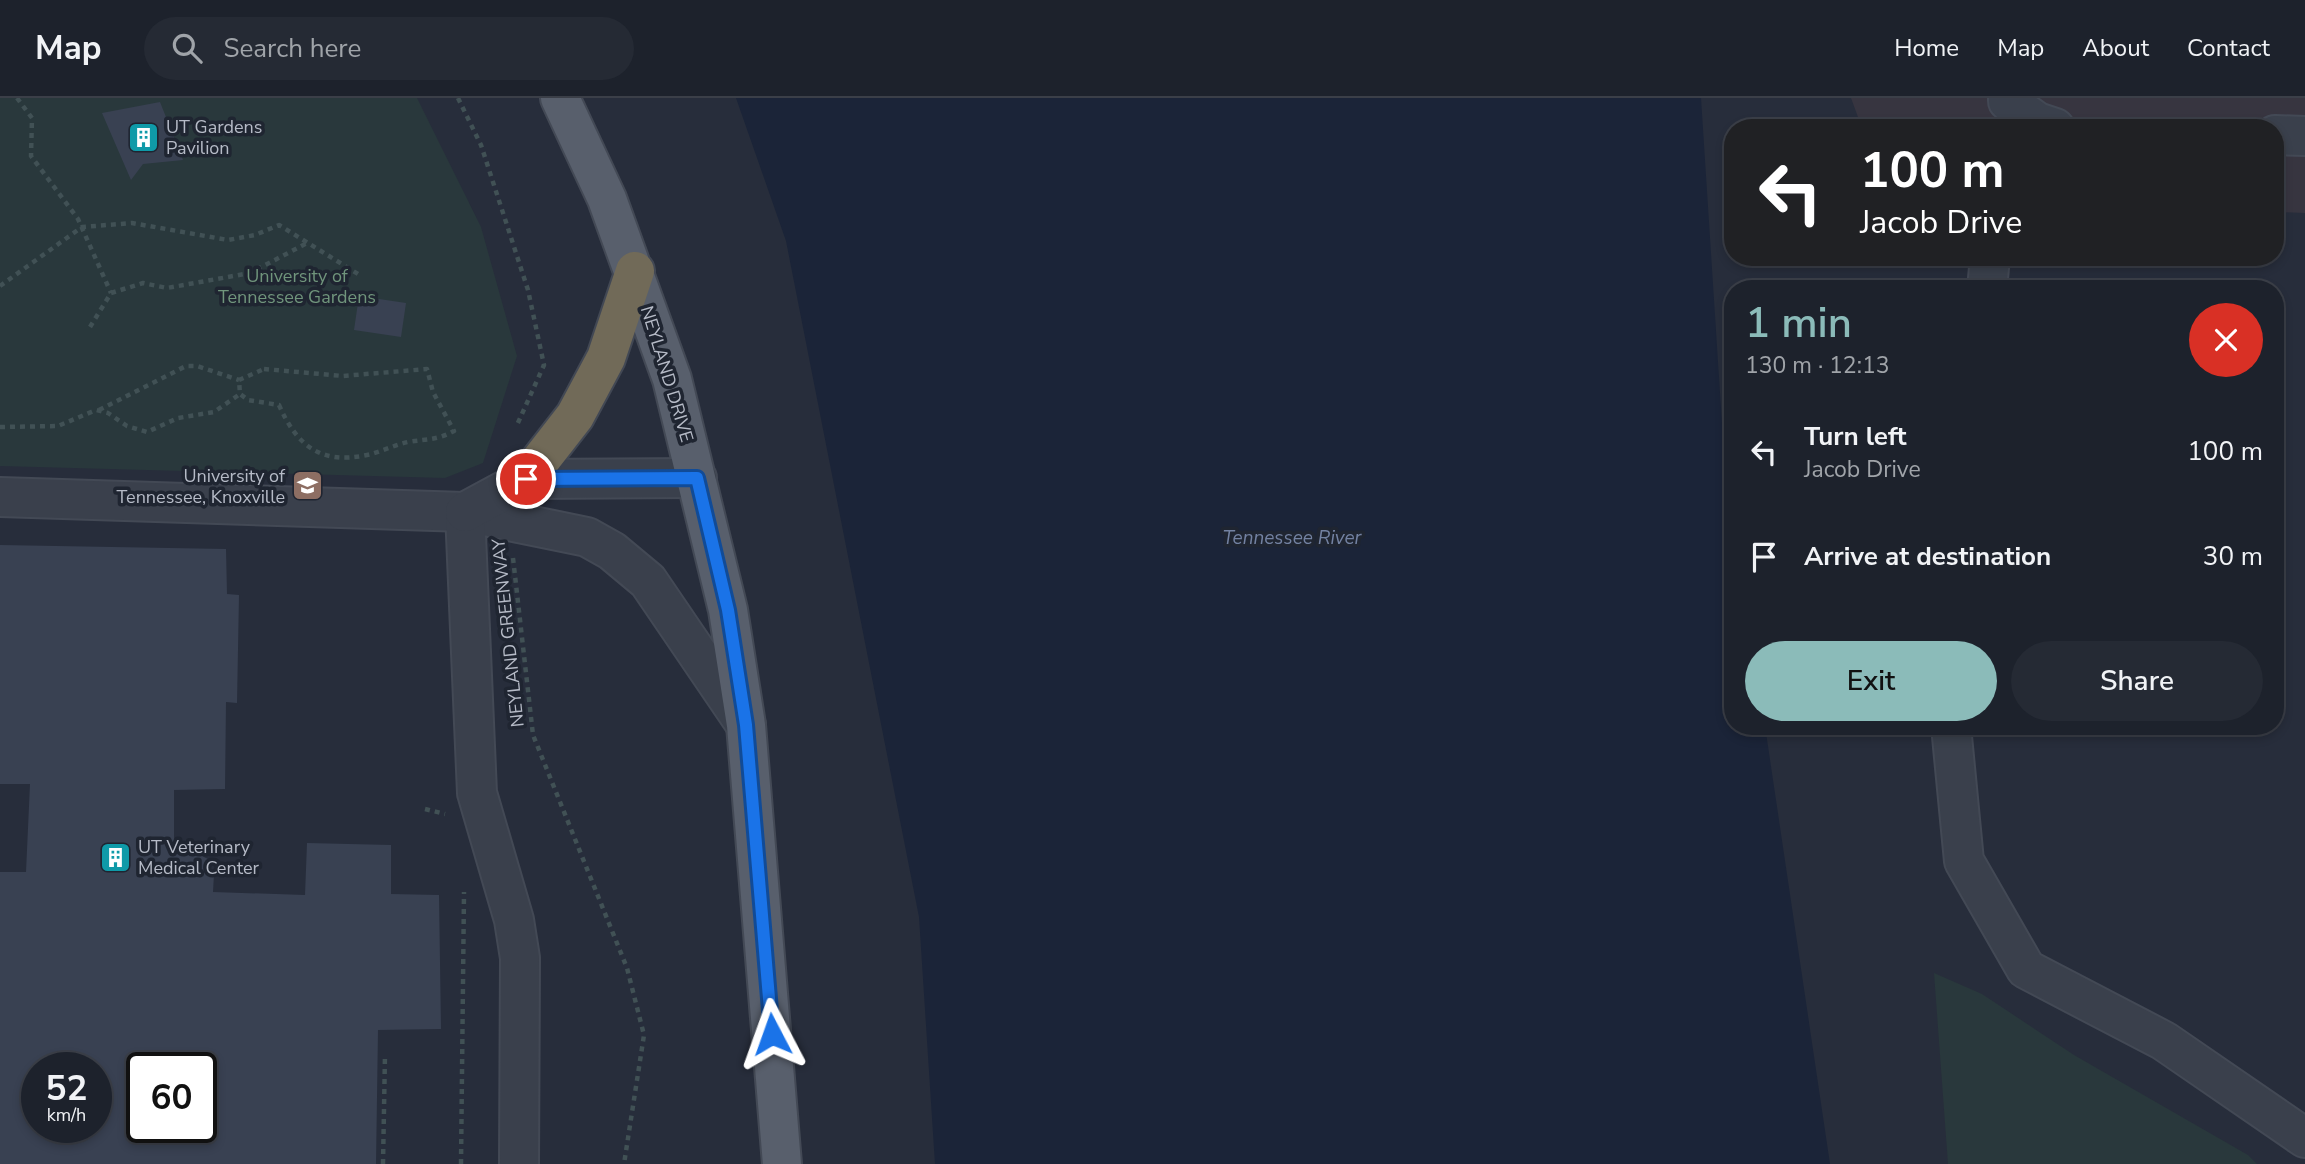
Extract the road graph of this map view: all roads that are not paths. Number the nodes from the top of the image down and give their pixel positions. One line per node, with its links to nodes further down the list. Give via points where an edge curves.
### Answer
1 (560, 98): 6 (main road, NEYLAND DRIVE)
2 (2007, 109): 3 (street)
3 (2030, 119)
4 (2284, 135): 5 (street)
5 (2305, 136)
6 (635, 271): 7 (main road, NEYLAND DRIVE, via 672,379); 8 (highway, via 606,358 575,416)
7 (697, 478): 8 (street); 11 (main road, NEYLAND DRIVE, via 728,610)
8 (526, 479): 10 (street)
9 (0, 498): 10 (street)
10 (464, 512): 11 (street, via 587,537 612,551 648,581); 14 (street, via 477,793 514,920 520,958)
11 (746, 725): 15 (main road, NEYLAND DRIVE)
12 (1952, 735): 13 (street, via 1964,861 2026,969 2164,1041)
13 (2305, 1138)
14 (519, 1164)
15 (782, 1164)

